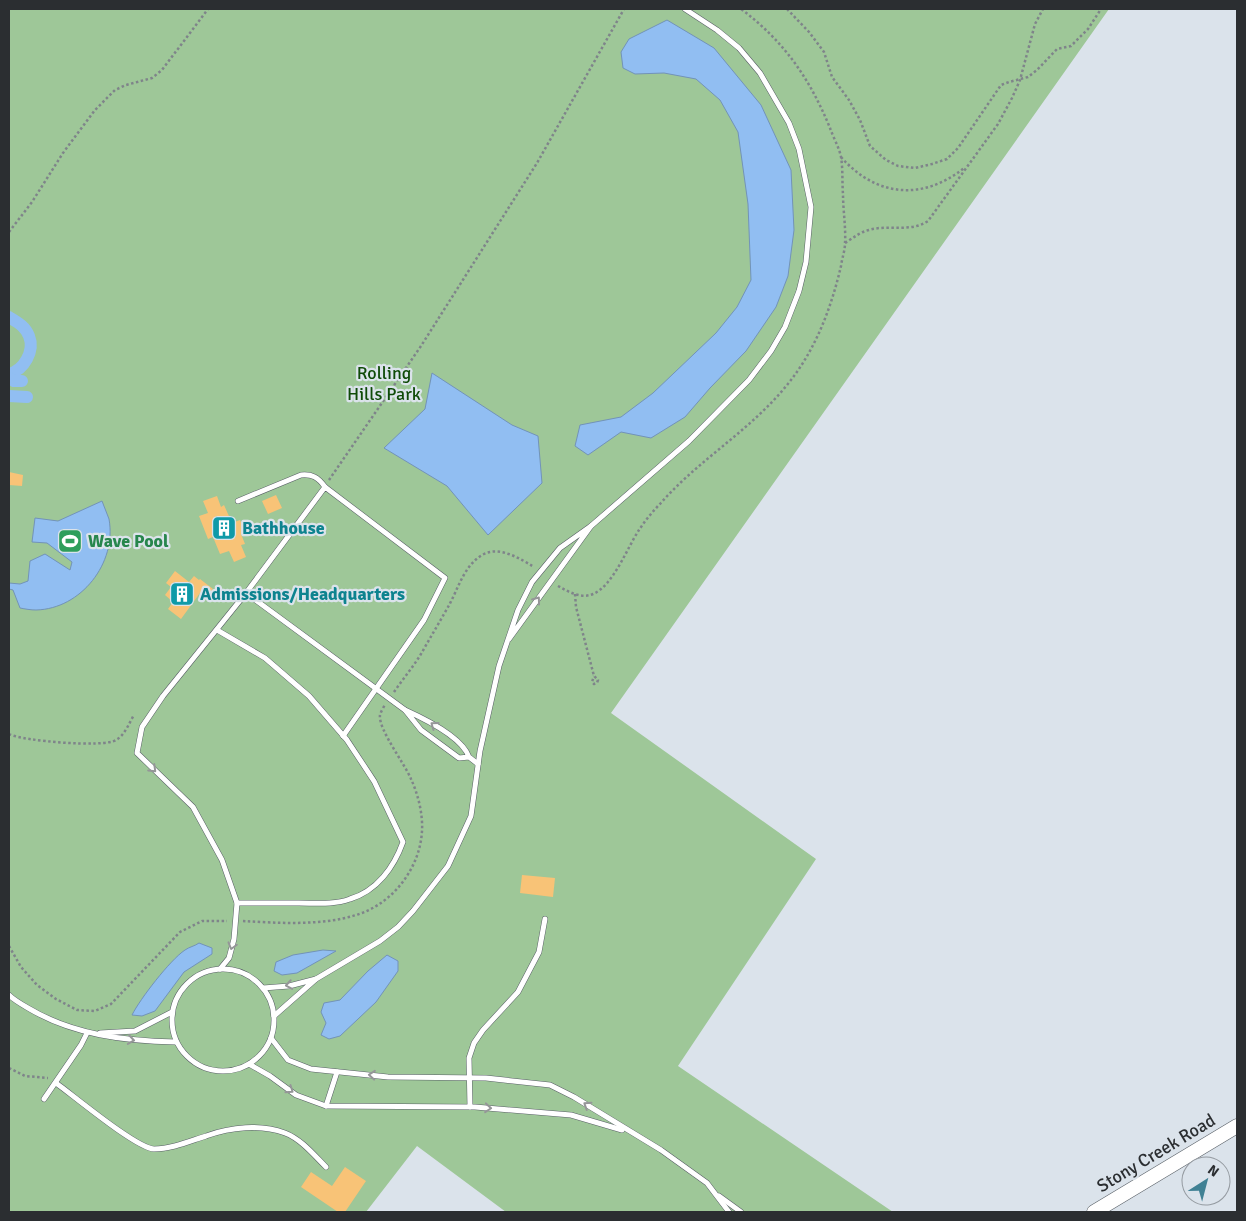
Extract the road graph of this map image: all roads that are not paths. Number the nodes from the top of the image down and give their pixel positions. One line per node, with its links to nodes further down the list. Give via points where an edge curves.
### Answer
1 (685, 9): 4 (lane, via 739,48 760,73 789,123 799,148 811,207 806,262 799,291 784,327 772,351 749,380 689,441)
2 (325, 487): 3 (lane, via 309,474 301,475); 5 (lane); 8 (lane, via 445,578 424,620)
3 (238, 501)
4 (592, 526): 7 (lane, one-way to 4); 7 (lane, via 560,548 539,571 518,610)
5 (246, 593): 6 (lane); 8 (lane)
6 (217, 630): 10 (lane, via 265,658 309,696); 13 (lane, one-way to 13, via 142,727 138,754 193,807 222,860)
7 (509, 639): 12 (lane, via 499,666)
8 (376, 689): 9 (lane); 10 (lane)
9 (405, 710): 11 (lane, one-way to 9, via 466,748 428,720); 11 (lane, via 421,730 459,758)
10 (343, 736): 13 (lane, via 374,781 404,842 391,868 378,883 349,900 331,903)
11 (469, 758): 12 (lane)
12 (478, 764): 16 (lane, via 471,816 448,866 398,927)
13 (237, 903): 15 (lane, one-way to 15, via 234,939 229,958)
14 (545, 919): 26 (lane, via 539,952 518,992 474,1043 469,1058)
15 (220, 968): 17 (lane, via 236,970); 19 (lane, via 203,972 188,982)
16 (316, 979): 17 (lane, one-way to 17); 20 (lane)
17 (263, 988): 20 (lane, via 271,1001)
18 (9, 995): 21 (lane, via 38,1014)
19 (172, 1012): 21 (lane, via 135,1031); 23 (lane)
20 (274, 1016): 22 (lane)
21 (86, 1033): 23 (lane, one-way to 23, via 140,1041); 27 (lane)
22 (271, 1038): 24 (lane, via 262,1053); 25 (lane, via 288,1060 310,1069)
23 (176, 1042): 24 (lane, via 186,1056 200,1066 216,1071 233,1070)
24 (249, 1064): 29 (lane, one-way to 29, via 296,1095)
25 (338, 1072): 26 (lane, one-way to 25); 29 (lane)
26 (469, 1079): 30 (lane); 32 (lane, one-way to 26, via 550,1085)
27 (56, 1083): 28 (lane); 33 (lane, via 126,1136 153,1149 179,1145 224,1129 254,1127 286,1133 310,1150)
28 (44, 1099)
29 (326, 1106): 30 (lane)
30 (470, 1107): 32 (lane, one-way to 32, via 571,1115)
31 (1237, 1126): 37 (main road, Stony Creek Road)
32 (628, 1131): 34 (lane, via 668,1156)
33 (326, 1167)
34 (716, 1194): 35 (lane); 36 (lane)
35 (729, 1212)
36 (741, 1212)
37 (1094, 1212)

